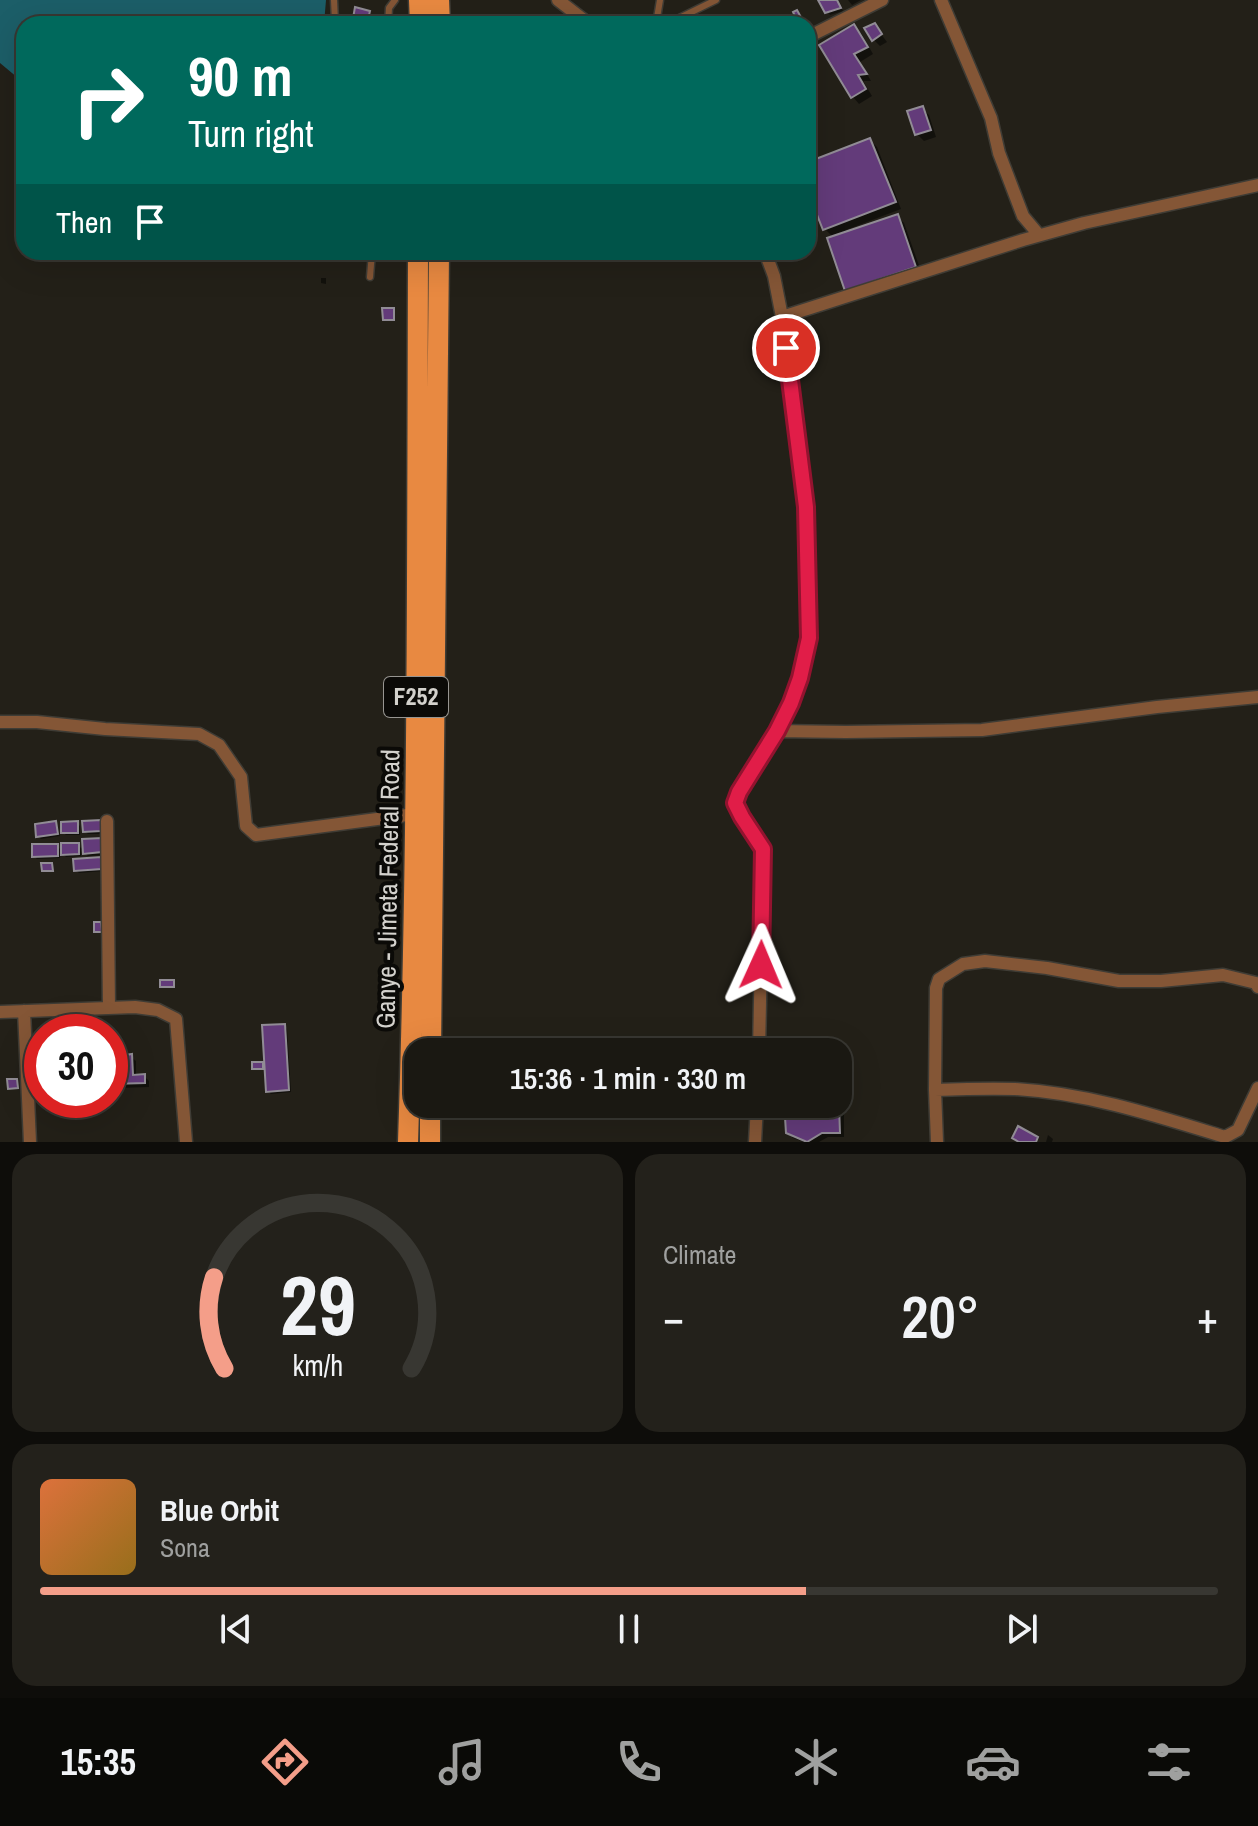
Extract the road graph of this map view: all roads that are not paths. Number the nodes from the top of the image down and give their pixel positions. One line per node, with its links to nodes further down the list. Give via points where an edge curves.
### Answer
1 (558, 0): 5 (street)
2 (716, 0): 6 (lane)
3 (882, 0): 7 (street)
4 (941, 0): 9 (street, via 991,118 1023,216)
5 (579, 16)
6 (683, 16)
7 (816, 33)
8 (1258, 185): 9 (street)
9 (1039, 235): 15 (street)
10 (371, 260): 14 (lane)
11 (418, 260): 19 (main road, Ganye - Jimeta Federal Road / F252)
12 (439, 260): 25 (main road, Ganye - Jimeta Federal Road / F252)
13 (768, 260): 15 (street)
14 (370, 277)
15 (782, 317): 18 (street, via 806,507 809,638 800,678)
16 (1258, 697): 18 (street, via 982,730)
17 (0, 722): 19 (street, via 199,734 219,745 241,777 246,826 256,835)
18 (777, 731): 26 (street, via 735,803 763,849)
19 (415, 814): 33 (main road, Ganye - Jimeta Federal Road / F252)
20 (107, 821): 22 (street)
21 (1258, 987): 28 (street, via 1223,975 1119,981 1009,963 963,964 939,979 936,988)
22 (109, 1008): 23 (street); 32 (street, via 158,1010 176,1019)
23 (24, 1011): 24 (street); 31 (street)
24 (0, 1012)
25 (431, 1038)
26 (759, 1038)
27 (1258, 1088): 28 (street, via 1238,1130 1225,1137 1086,1098 1015,1089)
28 (935, 1090): 36 (street)
29 (430, 1118): 34 (main road)
30 (756, 1118): 35 (street)
31 (30, 1142)
32 (186, 1142)
33 (408, 1142)
34 (430, 1142)
35 (755, 1142)
36 (937, 1142)

